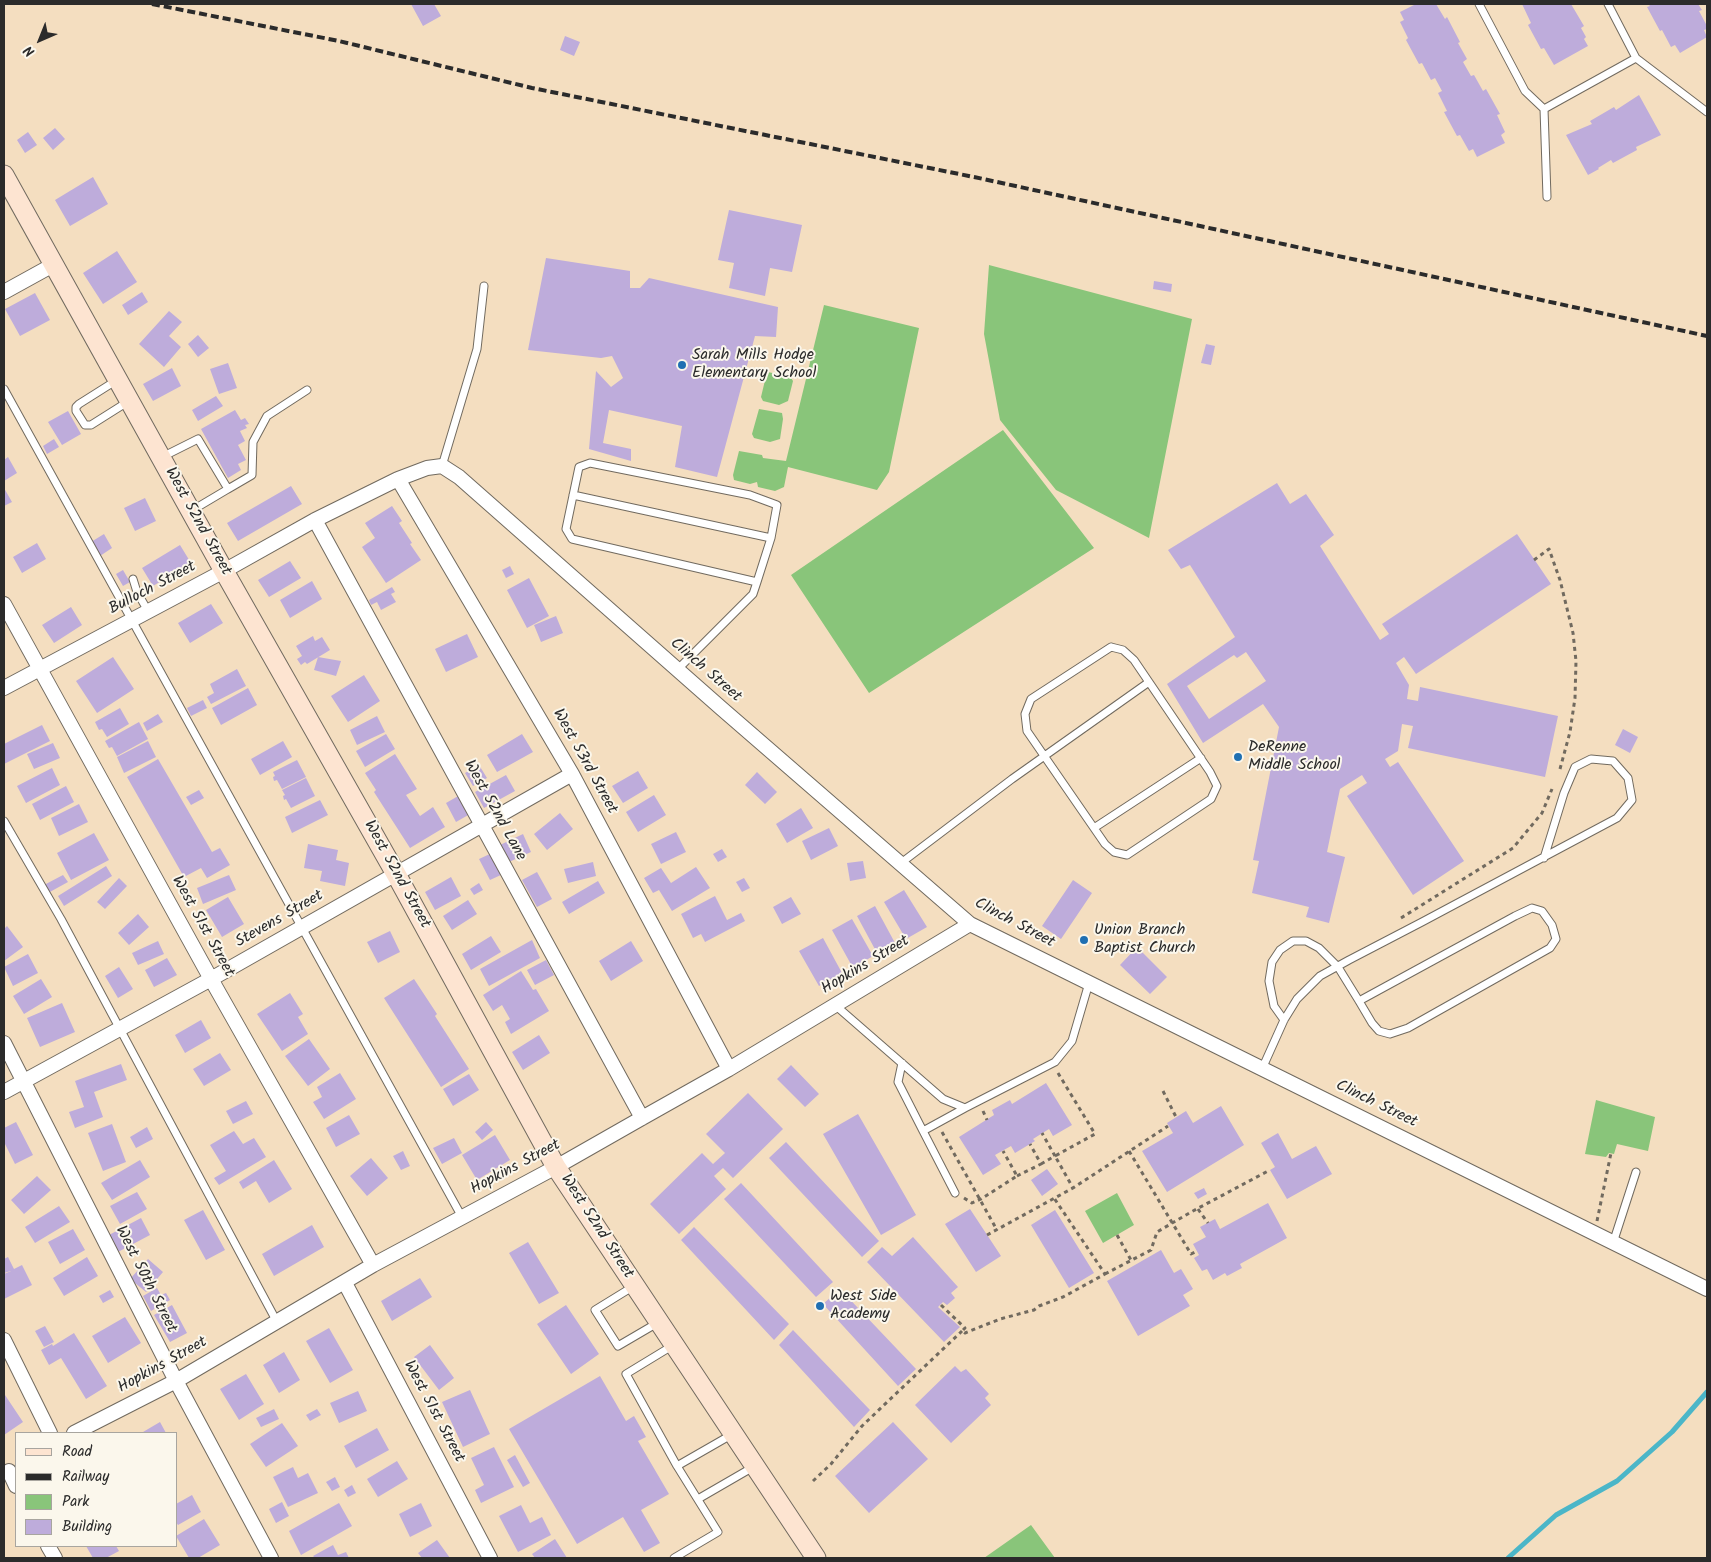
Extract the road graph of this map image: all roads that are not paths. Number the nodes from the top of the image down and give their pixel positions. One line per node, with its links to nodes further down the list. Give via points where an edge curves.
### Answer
1 (1479, 4): 4 (lane, via 1525,91)
2 (1608, 4): 3 (lane)
3 (1636, 58): 4 (lane); 5 (lane)
4 (1544, 109): 7 (lane)
5 (1707, 112)
6 (4, 175): 8 (main road, West 52nd Street)
7 (1546, 196)
8 (54, 265): 10 (street); 11 (main road, West 52nd Street)
9 (484, 286): 16 (lane, via 478,349)
10 (4, 292)
11 (117, 380): 14 (main road, West 52nd Street); 14 (lane, via 79,404 76,411 85,425 91,425)
12 (4, 389): 28 (lane)
13 (306, 390): 18 (lane, via 267,416 253,442 252,475)
14 (129, 400): 15 (main road, West 52nd Street)
15 (161, 458): 18 (lane, via 198,439); 20 (main road, West 52nd Street)
16 (442, 466): 17 (street); 30 (street, Clinch Street)
17 (398, 479): 21 (street, Bulloch Street); 35 (street, West 53rd Street)
18 (228, 490): 20 (lane)
19 (573, 495): 22 (lane); 22 (lane, via 578,467 590,463 750,495 777,505); 25 (lane, via 566,529 572,539)
20 (191, 512): 23 (main road, West 52nd Street)
21 (315, 520): 23 (street, Bulloch Street); 37 (street, West 52nd Lane)
22 (771, 538): 25 (lane)
23 (224, 571): 27 (street, Bulloch Street); 41 (main road, West 52nd Street)
24 (133, 579): 27 (lane)
25 (757, 582): 30 (lane, via 753,594)
26 (4, 604): 29 (street, West 51st Street)
27 (148, 611): 28 (street, Bulloch Street)
28 (132, 620): 29 (street, Bulloch Street); 43 (lane)
29 (39, 668): 32 (street, Bulloch Street); 45 (street, West 51st Street)
30 (678, 670): 40 (street, Clinch Street)
31 (1149, 682): 33 (lane); 33 (lane, via 1134,660 1123,650 1111,647 1031,699 1025,714 1027,731); 34 (lane)
32 (4, 688)
33 (1045, 756): 38 (lane); 40 (lane)
34 (1201, 758): 38 (lane); 38 (lane, via 1217,786 1211,799 1135,850 1127,854 1114,852 1104,844)
35 (572, 774): 37 (street, Stevens Street); 53 (street, West 53rd Street)
36 (4, 821): 50 (lane)
37 (482, 826): 41 (street, Stevens Street); 58 (street, West 52nd Lane)
38 (1094, 828)
39 (1544, 858): 39 (lane, via 1618,818 1632,800 1628,778 1612,762 1590,759 1576,767 1564,793); 44 (lane)
40 (901, 863): 42 (street, Clinch Street)
41 (396, 874): 43 (street, Stevens Street); 60 (main road, West 52nd Street)
42 (970, 924): 46 (street, Clinch Street); 48 (street, Hopkins Street)
43 (302, 928): 45 (street, Stevens Street); 63 (lane)
44 (1338, 967): 47 (lane); 49 (lane, via 1320,976 1297,999); 49 (lane, via 1306,941 1293,941 1280,950 1272,962 1269,981 1274,1006)
45 (211, 979): 50 (street, Stevens Street); 65 (street, West 51st Street)
46 (1089, 983): 54 (street, Clinch Street); 57 (lane, via 1072,1041 1052,1064)
47 (1359, 1001): 47 (lane, via 1379,1031 1390,1034 1408,1028 1550,948 1556,939 1552,926 1542,911 1532,908)
48 (835, 1005): 52 (lane); 53 (street, Hopkins Street)
49 (1284, 1020): 54 (lane)
50 (119, 1029): 55 (street, Stevens Street); 69 (lane)
51 (4, 1043): 55 (street, West 50th Street)
52 (902, 1063): 57 (lane, via 942,1099); 59 (lane, via 898,1082)
53 (729, 1069): 58 (street, Hopkins Street)
54 (1262, 1069): 64 (street, Clinch Street)
55 (24, 1081): 56 (street, Stevens Street); 73 (street, West 50th Street)
56 (4, 1092)
57 (965, 1108): 59 (lane)
58 (642, 1118): 60 (street, Hopkins Street)
59 (923, 1131): 62 (lane)
60 (556, 1167): 63 (street, Hopkins Street); 67 (main road, West 52nd Street)
61 (1636, 1172): 64 (lane)
62 (955, 1192)
63 (462, 1218): 65 (street, Hopkins Street)
64 (1613, 1243): 68 (street, Clinch Street)
65 (373, 1265): 66 (street, Hopkins Street)
66 (345, 1283): 69 (street, Hopkins Street); 85 (street, West 51st Street)
67 (635, 1286): 70 (main road, West 52nd Street); 70 (lane, via 595,1310 618,1346)
68 (1707, 1289)
69 (277, 1322): 73 (street, Hopkins Street)
70 (659, 1322): 72 (main road, West 52nd Street)
71 (4, 1340): 74 (street)
72 (675, 1344): 76 (main road, West 52nd Street); 77 (lane, via 626,1374)
73 (176, 1380): 75 (street, Hopkins Street); 84 (street, West 50th Street)
74 (50, 1432)
75 (76, 1432)
76 (734, 1433): 77 (lane); 78 (main road, West 52nd Street)
77 (677, 1466): 81 (lane)
78 (755, 1466): 81 (lane); 87 (main road, West 52nd Street)
79 (10, 1470): 80 (street)
80 (15, 1483)
81 (698, 1499): 86 (lane, via 718,1532)
82 (49, 1547): 83 (street)
83 (55, 1558)
84 (271, 1558)
85 (490, 1558)
86 (674, 1558)
87 (816, 1558)

